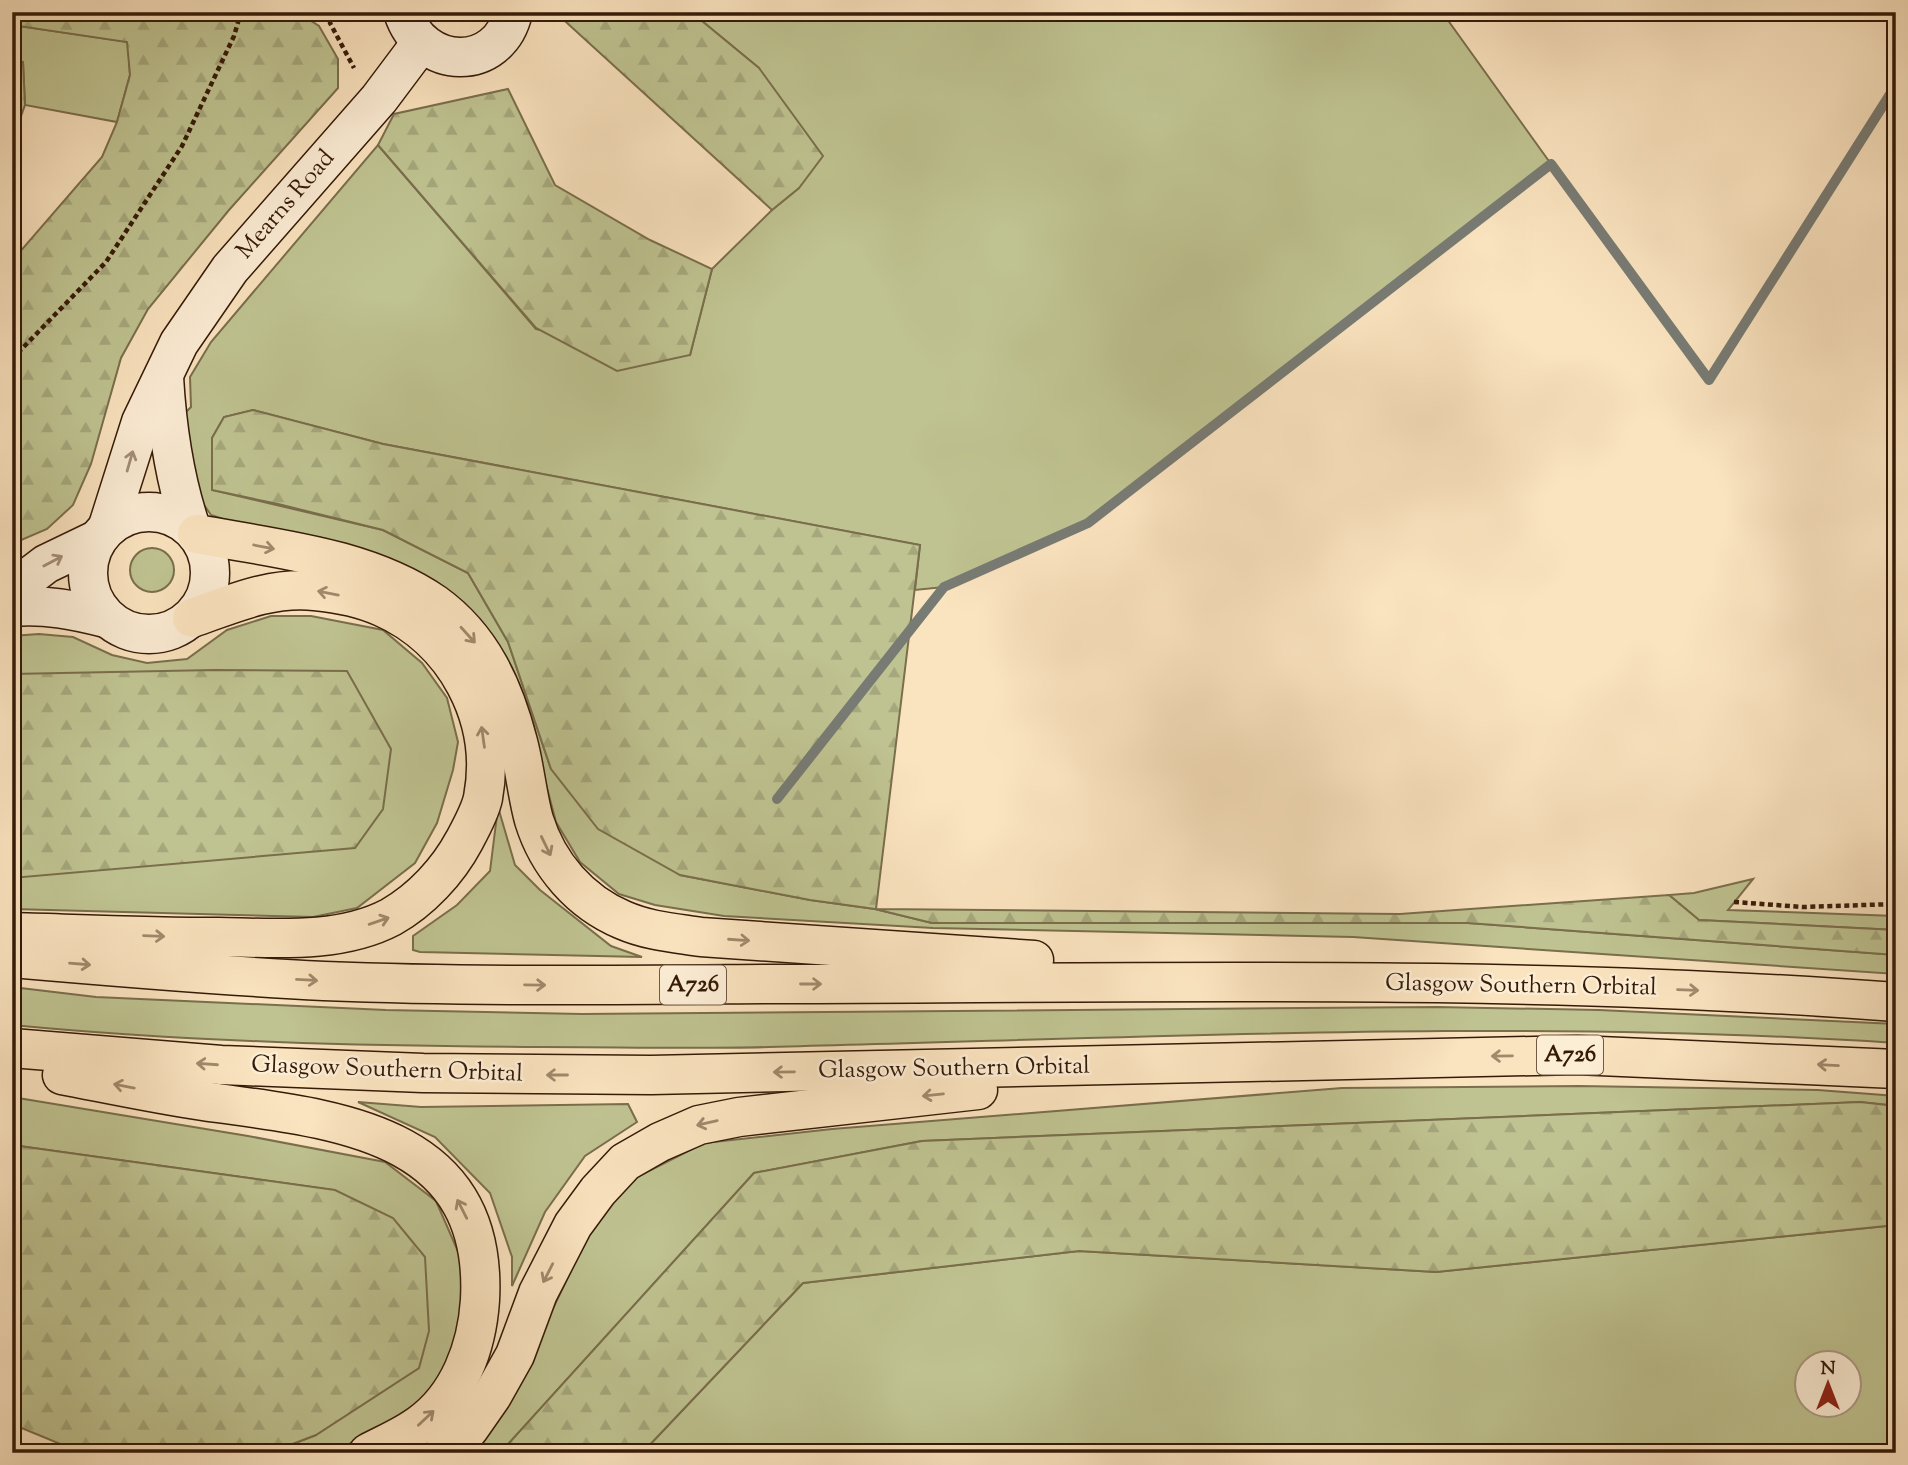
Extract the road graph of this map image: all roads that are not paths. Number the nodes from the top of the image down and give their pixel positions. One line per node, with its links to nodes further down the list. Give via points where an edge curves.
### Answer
1 (513, 12): 2 (street, via 501,39 468,57 431,51)
2 (412, 28): 3 (street, Mearns Road, via 379,99 230,269 179,343)
3 (163, 375): 4 (street, via 176,478); 5 (street, Mearns Road, one-way to 3, via 141,422)
4 (194, 531): 5 (street, via 179,519 150,511 121,518); 9 (street, via 211,568 203,603); 12 (highway, one-way to 12, via 323,559 399,582 467,632 484,653 508,710 535,822 547,851 579,892 624,921 714,938)
5 (103, 532): 6 (street, one-way to 5, via 46,564); 8 (street, via 89,558 87,579 93,600)
6 (12, 590)
7 (12, 607): 8 (street, via 65,608)
8 (106, 618): 9 (street, via 126,630 149,635 165,633)
9 (192, 618): 10 (highway, one-way to 9, via 328,935 391,917 425,892 454,860 483,799 486,766 476,705 449,657 408,621 380,606 314,590 265,593)
10 (12, 932)
11 (12, 958): 12 (highway, Glasgow Southern Orbital / A726, one-way to 12, via 163,972 568,985)
12 (1375, 982): 13 (highway, Glasgow Southern Orbital / A726, one-way to 13, via 1737,992)
13 (1896, 1002)
14 (12, 1048): 15 (highway, Glasgow Southern Orbital / A726, one-way to 14, via 464,1074 221,1065)
15 (1244, 1061): 17 (highway, Glasgow Southern Orbital / A726, one-way to 15, via 1577,1055); 19 (highway, one-way to 19, via 739,1117 699,1125 660,1142 625,1163 573,1225 492,1396 469,1429)
16 (12, 1065): 18 (highway, one-way to 16, via 420,1424 445,1399 462,1374 473,1345 481,1282 477,1252 471,1227 451,1186 393,1141 361,1128)
17 (1896, 1069)
18 (368, 1453)
19 (443, 1453)

